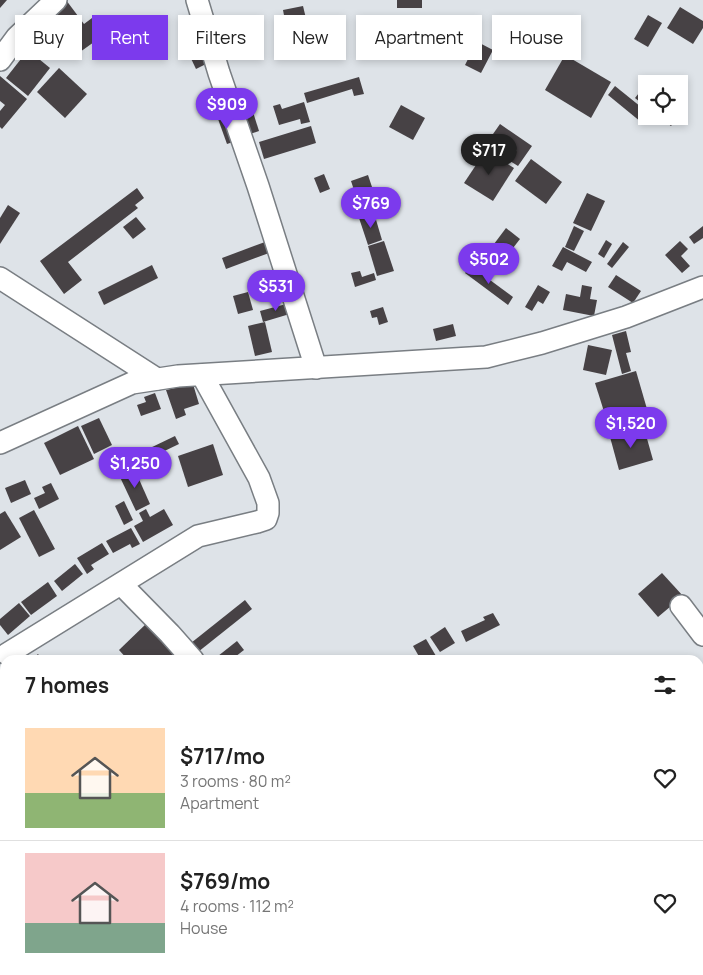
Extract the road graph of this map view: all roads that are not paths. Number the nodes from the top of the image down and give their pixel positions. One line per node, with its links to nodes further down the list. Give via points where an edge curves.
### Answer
1 (56, 0): 3 (street, via 17,37)
2 (197, 0): 6 (street)
3 (0, 60)
4 (0, 278): 8 (street)
5 (703, 287): 6 (street, via 616,320 486,357)
6 (316, 368): 7 (street)
7 (202, 375): 8 (street); 10 (street, via 259,478 268,503 266,519 198,536)
8 (157, 379): 9 (street, via 132,383)
9 (0, 443)
10 (121, 584): 13 (street); 14 (street)
11 (681, 606): 12 (street)
12 (703, 635)
13 (7, 654)
14 (189, 655)

